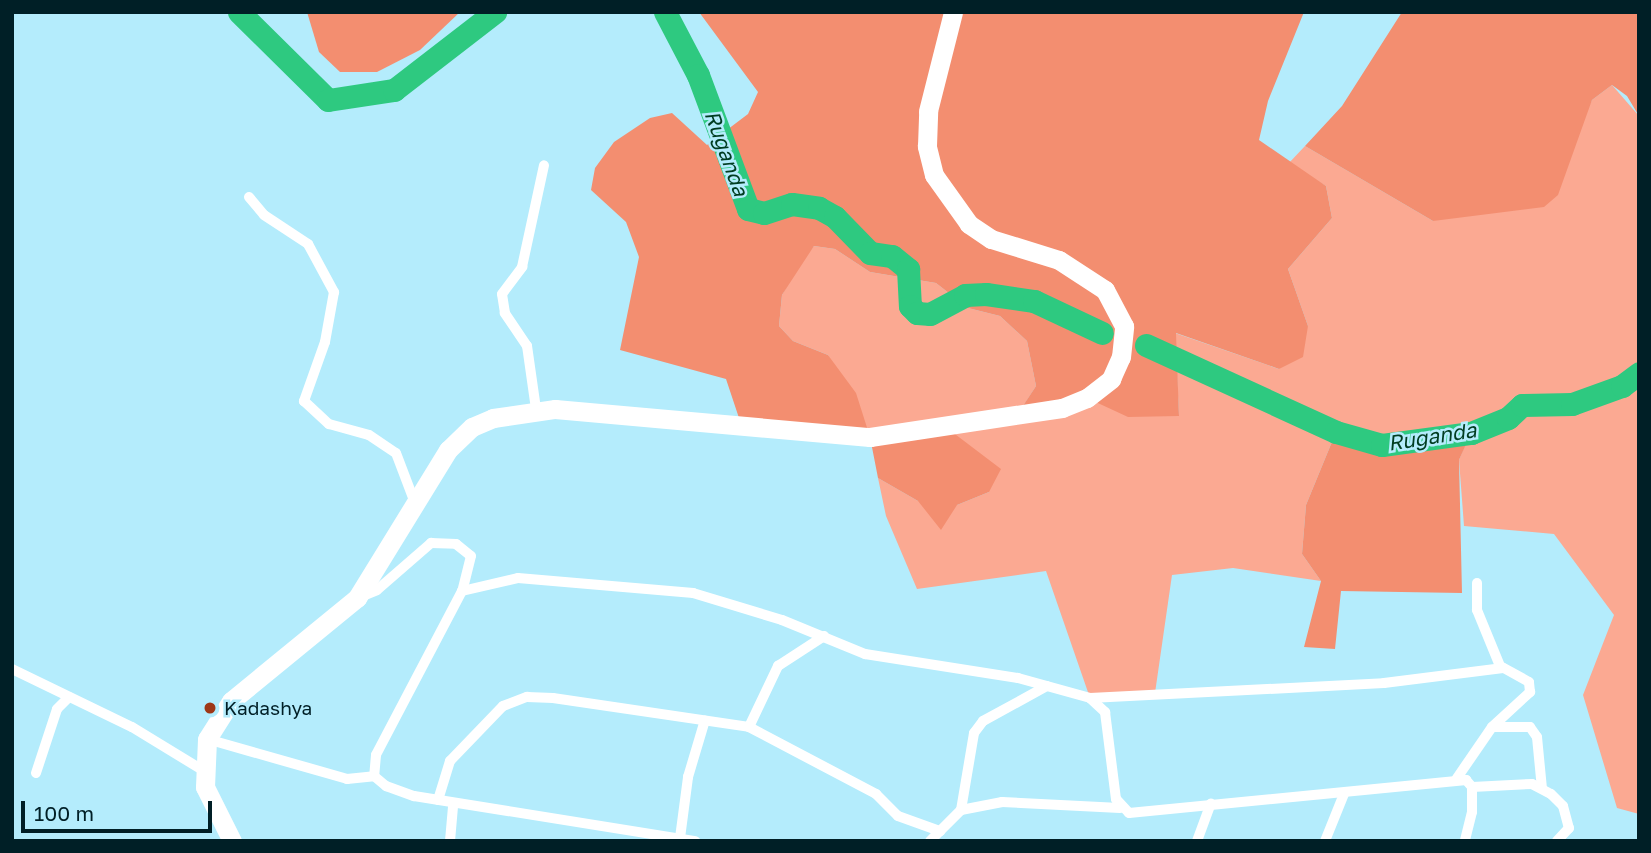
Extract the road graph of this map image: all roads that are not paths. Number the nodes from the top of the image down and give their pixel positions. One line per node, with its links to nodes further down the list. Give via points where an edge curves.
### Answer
1 (953, 12): 4 (highway, via 928,111 927,146 934,176 969,224 991,239 1059,260 1105,290 1124,326 1121,357 1111,379 1087,398 1062,408 870,437)
2 (544, 165): 4 (street, via 522,267 502,294 505,313 527,346)
3 (249, 197): 5 (street, via 264,215 308,244 331,282 335,304 304,401 322,421 369,435 397,453)
4 (536, 409): 5 (highway, via 472,427 448,450)
5 (415, 503): 8 (highway)
6 (1477, 583): 11 (street, via 1477,610)
7 (462, 591): 8 (street, via 471,556 468,549 441,539 377,590); 9 (street, via 518,578 693,593); 21 (street, via 388,730)
8 (357, 598): 18 (highway, via 231,701)
9 (824, 636): 12 (street, via 887,659); 16 (street, via 778,666)
10 (12, 668): 13 (street)
11 (1503, 668): 14 (street, via 1384,684); 17 (street, via 1529,682 1530,692)
12 (1047, 685): 14 (street); 30 (street, via 993,714 974,733)
13 (69, 696): 19 (street); 20 (street, via 57,709)
14 (1090, 698): 29 (street, via 1105,712)
15 (705, 720): 16 (street); 26 (street, via 527,697 503,706 467,737 450,761); 33 (street, via 688,777)
16 (748, 727): 32 (street, via 876,794 898,816)
17 (1492, 727): 22 (street); 24 (street, via 1530,727 1537,737)
18 (207, 739): 19 (highway); 21 (street, via 347,779)
19 (204, 771): 34 (highway, via 218,820)
20 (36, 773)
21 (374, 776): 26 (street, via 386,786)
22 (1457, 778): 23 (street); 25 (street)
23 (1472, 787): 24 (street, via 1532,785); 41 (street)
24 (1542, 789): 42 (street, via 1563,806 1569,828)
25 (1343, 794): 28 (street); 40 (street)
26 (438, 800): 27 (street)
27 (453, 803): 31 (street); 35 (street)
28 (1211, 803): 29 (street, via 1129,813); 39 (street)
29 (1120, 808): 30 (street, via 1002,802)
30 (961, 810): 32 (street)
31 (611, 828): 33 (street); 36 (street)
32 (940, 831): 38 (street)
33 (680, 838): 37 (street)
34 (232, 841)
35 (450, 841)
36 (615, 841)
37 (695, 841)
38 (930, 841)
39 (1197, 841)
40 (1325, 841)
41 (1465, 841)
42 (1557, 841)

